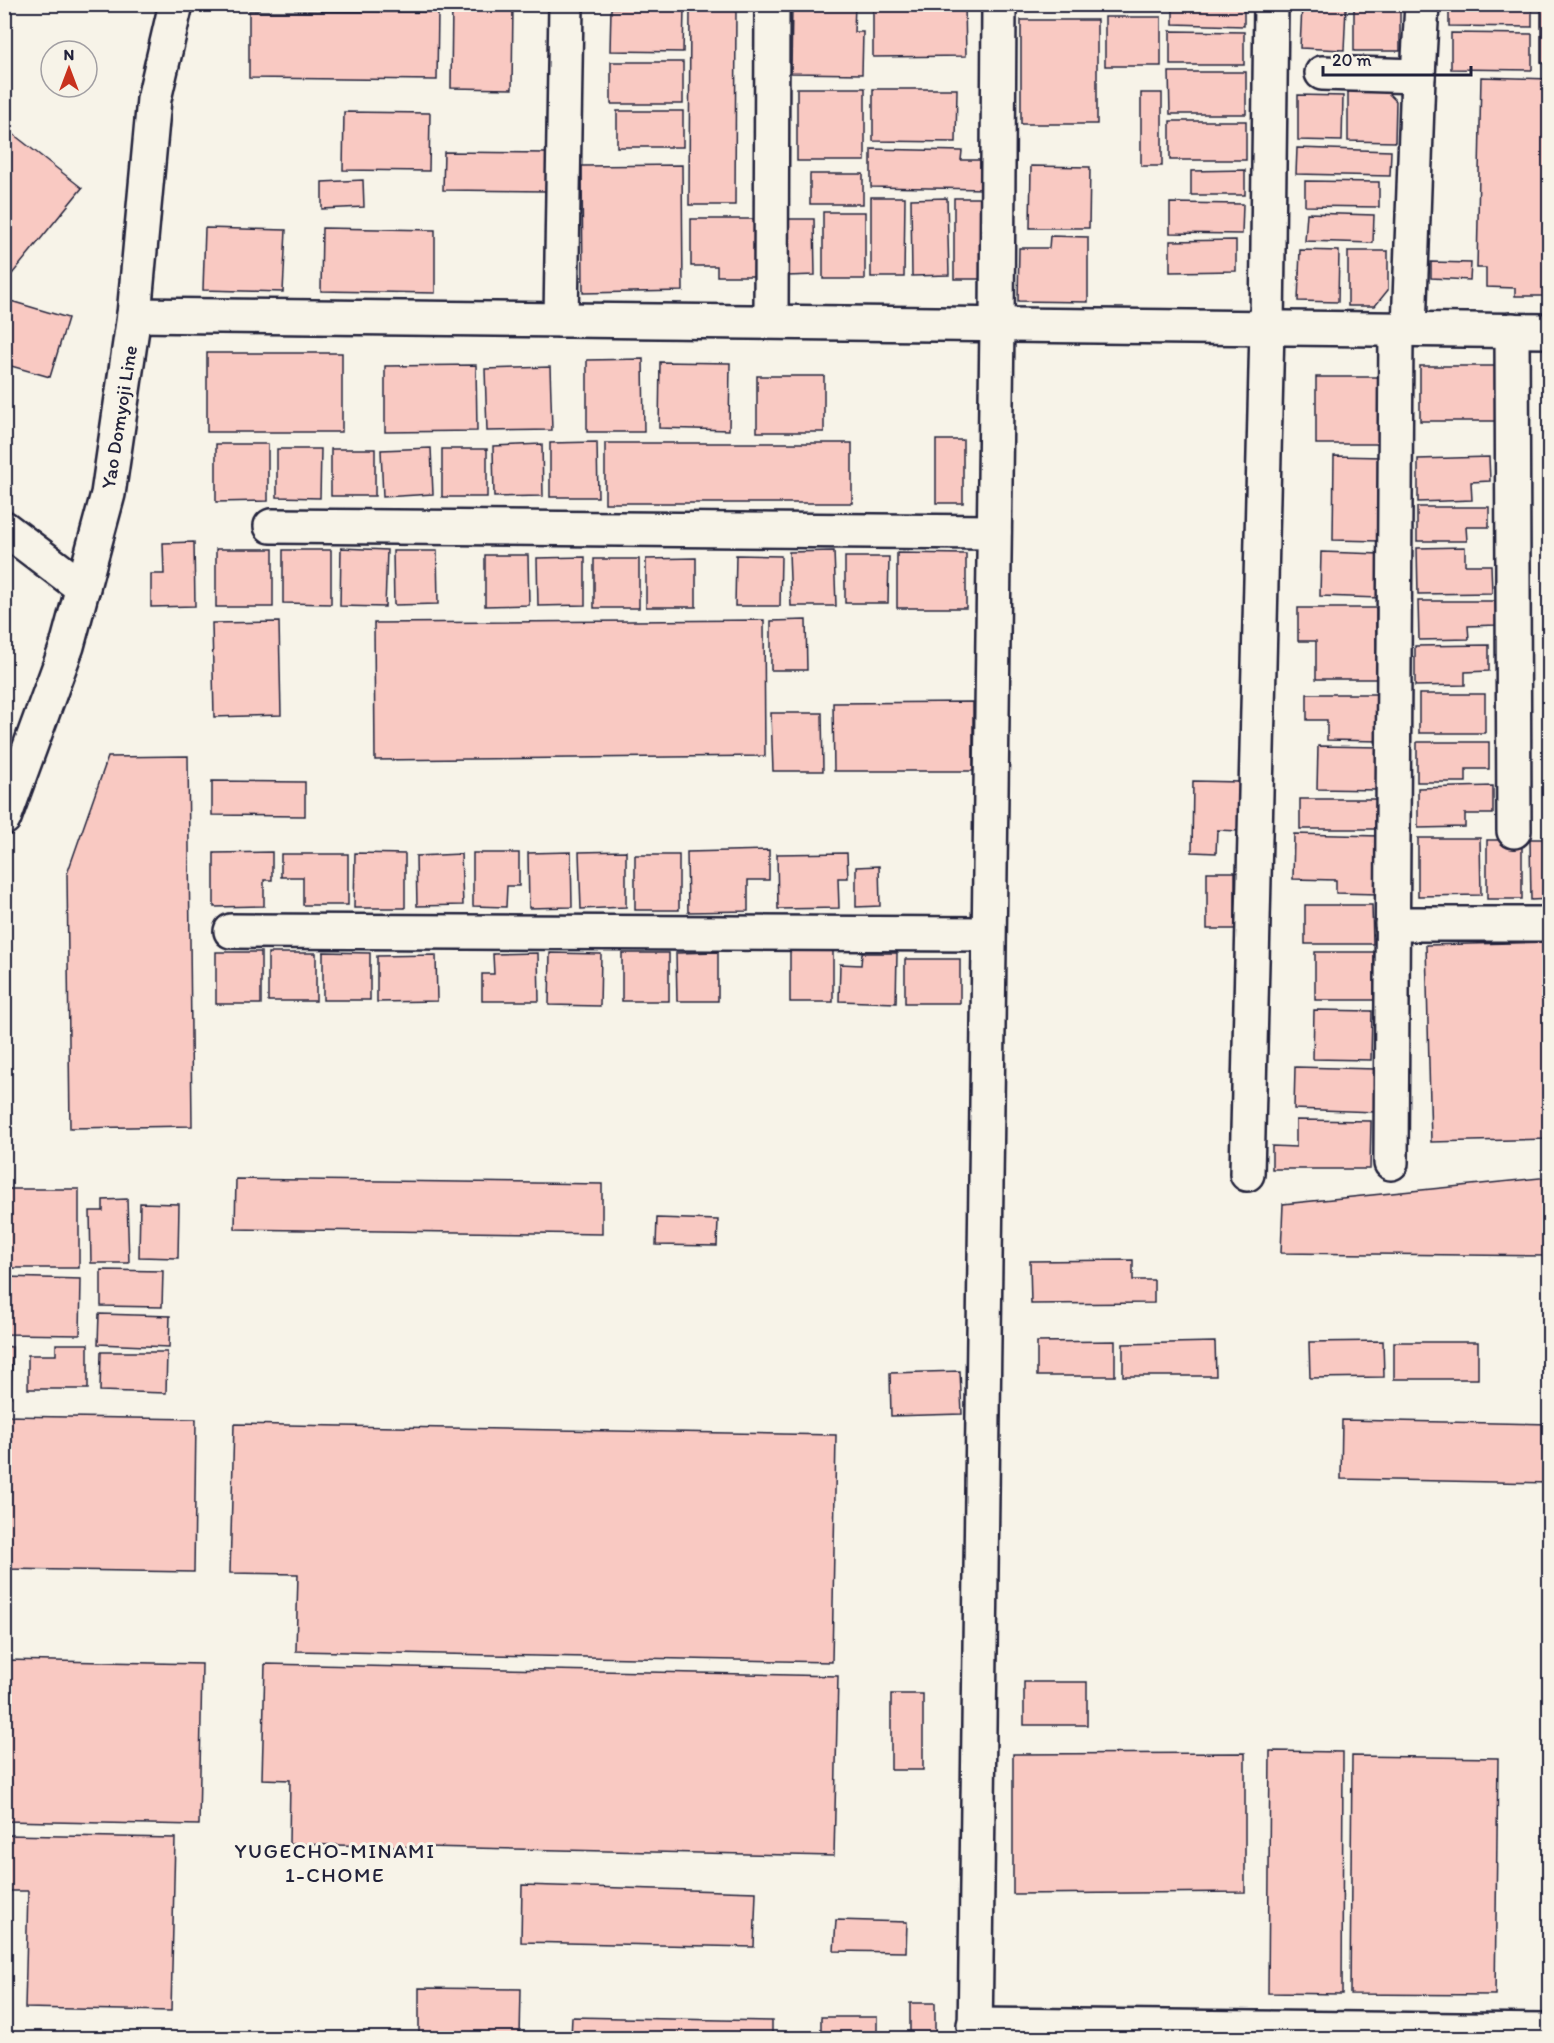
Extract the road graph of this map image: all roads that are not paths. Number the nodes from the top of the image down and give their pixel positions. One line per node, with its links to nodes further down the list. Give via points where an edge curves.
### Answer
1 (176, 4): 9 (street, Yao Domyoji Line, via 154,99)
2 (566, 4): 10 (street)
3 (772, 4): 11 (street)
4 (999, 4): 12 (street)
5 (1271, 4): 13 (street)
6 (1422, 4): 8 (street)
7 (1322, 73): 8 (street)
8 (1418, 76): 14 (street)
9 (134, 315): 10 (street); 20 (street, Yao Domyoji Line, via 108,494)
10 (561, 320): 11 (street)
11 (771, 321): 12 (street)
12 (997, 324): 13 (street); 19 (street)
13 (1267, 327): 14 (street); 28 (street)
14 (1402, 329): 15 (street); 23 (street)
15 (1512, 330): 16 (street); 22 (street)
16 (1550, 331)
17 (271, 526): 19 (street)
18 (4, 528): 20 (street)
19 (994, 532): 26 (street)
20 (83, 588): 21 (street, Yao Domyoji Line, via 67,646)
21 (4, 818)
22 (1514, 831)
23 (1392, 924): 24 (street); 27 (street)
24 (1550, 924)
25 (231, 931): 26 (street)
26 (988, 934): 29 (street)
27 (1391, 1163)
28 (1247, 1174)
29 (974, 2032): 30 (street)
30 (1543, 2034)

